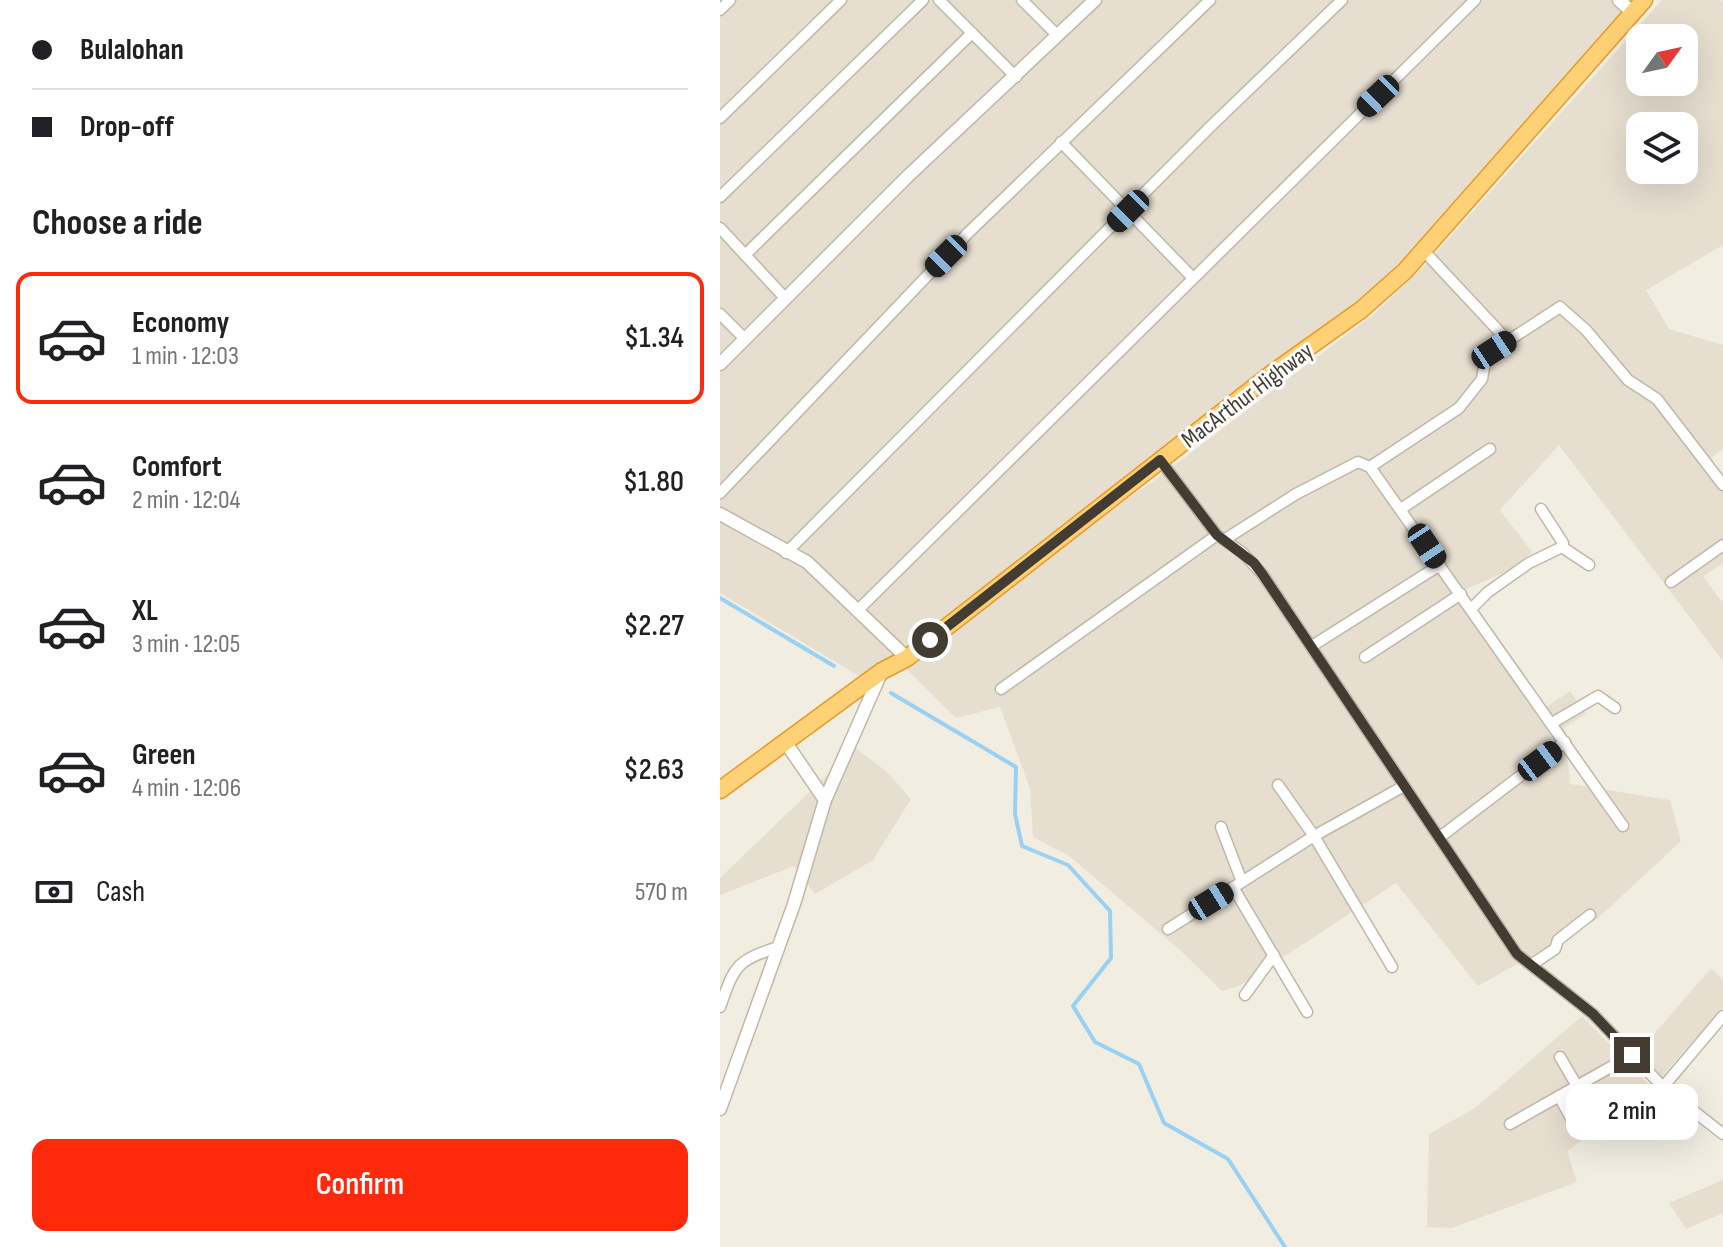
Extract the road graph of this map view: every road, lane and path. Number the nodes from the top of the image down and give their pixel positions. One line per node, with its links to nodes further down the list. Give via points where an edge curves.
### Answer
1 (730, 0): 12 (street)
2 (841, 0): 17 (street)
3 (923, 0): 19 (street)
4 (939, 0): 14 (street)
5 (1022, 0): 15 (street)
6 (1095, 0): 15 (street)
7 (1210, 0): 18 (street)
8 (1342, 0): 20 (street)
9 (1475, 0): 24 (street)
10 (1619, 0): 13 (street)
11 (1644, 0): 13 (highway, MacArthur Highway)
12 (720, 10)
13 (1633, 13): 22 (highway, MacArthur Highway)
14 (972, 33): 16 (street); 23 (street)
15 (1058, 36): 16 (street)
16 (1016, 77): 25 (street)
17 (720, 118)
18 (1061, 142): 20 (street); 34 (street)
19 (720, 197)
20 (1128, 211): 24 (street); 41 (street)
21 (720, 228): 23 (street)
22 (1423, 250): 28 (street); 31 (highway, MacArthur Highway, via 1361,310)
23 (745, 255): 25 (street)
24 (1192, 277): 47 (street)
25 (785, 298): 27 (street)
26 (720, 314): 27 (street)
27 (744, 338): 29 (street)
28 (1508, 341): 32 (street, via 1485,362 1482,379 1459,408); 33 (street, via 1553,309 1566,310 1628,380 1657,399)
29 (720, 364)
30 (1490, 449): 35 (street)
31 (1160, 460): 38 (street); 50 (highway, MacArthur Highway)
32 (1370, 467): 35 (street); 38 (street, via 1358,462)
33 (1723, 485)
34 (720, 493)
35 (1401, 509): 42 (street)
36 (1541, 509): 40 (street)
37 (720, 514): 41 (street)
38 (1220, 538): 48 (street, via 1254,563); 52 (street)
39 (1723, 545): 44 (street)
40 (1562, 547): 43 (street); 46 (street, via 1529,563)
41 (786, 553): 47 (street, via 807,562)
42 (1440, 565): 45 (street); 48 (street)
43 (1589, 565)
44 (1671, 582)
45 (1461, 594): 46 (street); 49 (street)
46 (1472, 608): 54 (street)
47 (859, 609): 50 (street)
48 (1312, 646): 58 (street)
49 (1365, 657)
50 (907, 658): 51 (highway, MacArthur Highway)
51 (882, 671): 56 (highway, MacArthur Highway); 60 (street)
52 (1001, 689)
53 (1615, 708): 54 (street, via 1598,696)
54 (1552, 723): 55 (street)
55 (1565, 742): 61 (street); 64 (street)
56 (786, 743): 59 (highway, MacArthur Highway); 60 (street)
57 (1278, 785): 63 (street)
58 (1404, 786): 63 (street); 64 (street)
59 (720, 790)
60 (825, 800): 68 (street)
61 (1623, 826)
62 (1221, 827): 65 (street)
63 (1314, 836): 65 (street); 72 (street)
64 (1440, 837): 70 (street, via 1517,954)
65 (1238, 885): 67 (street); 69 (street)
66 (1590, 915): 70 (street)
67 (1168, 929)
68 (778, 947): 71 (street, via 744,958); 83 (street)
69 (1274, 955): 74 (street); 76 (street)
70 (1531, 965): 78 (street, via 1593,1014)
71 (734, 967): 73 (street); 75 (street)
72 (1392, 967)
73 (720, 972)
74 (1245, 995)
75 (720, 1007)
76 (1307, 1012)
77 (1723, 1016): 81 (street)
78 (1632, 1055): 80 (street); 81 (street)
79 (1560, 1057): 80 (street)
80 (1577, 1086): 82 (street)
81 (1663, 1087): 86 (street)
82 (1559, 1096): 84 (street); 85 (street)
83 (720, 1109)
84 (1510, 1124)
85 (1579, 1133)
86 (1723, 1134)

